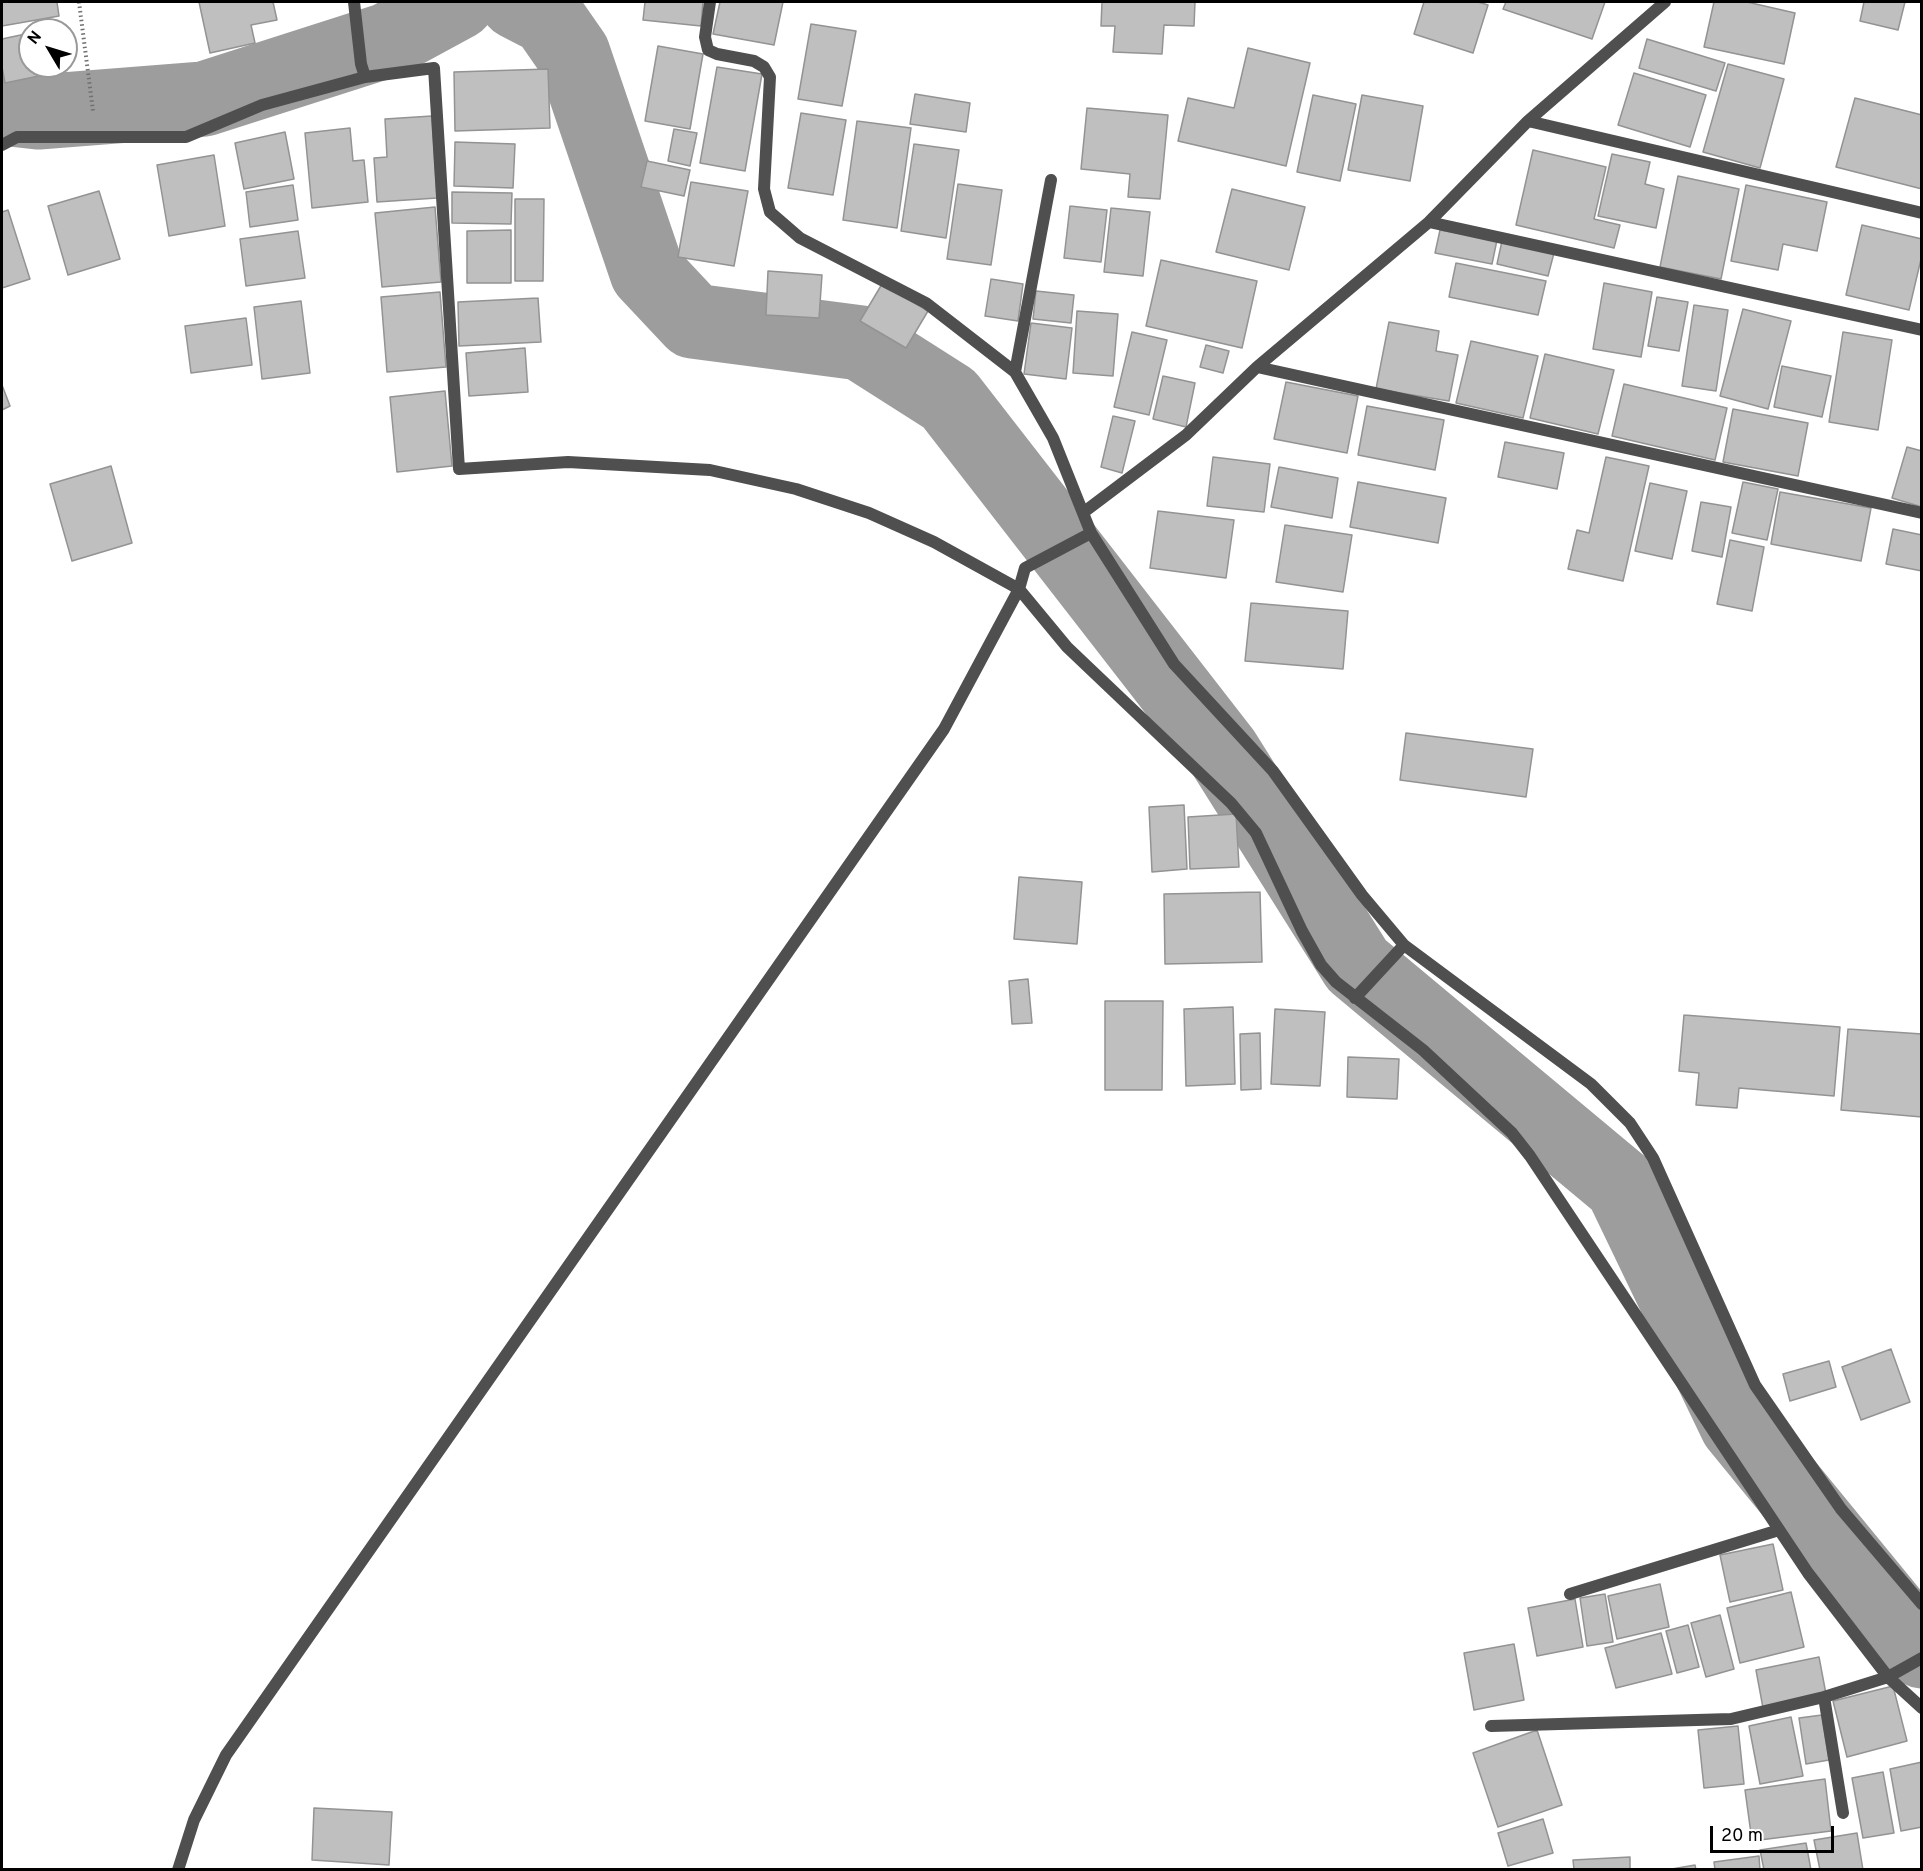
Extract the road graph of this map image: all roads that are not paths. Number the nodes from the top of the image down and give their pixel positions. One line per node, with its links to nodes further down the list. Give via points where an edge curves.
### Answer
1 (354, 2): 4 (street)
2 (710, 2): 12 (street, via 705,37 708,50 754,60 770,77 764,189 770,212 800,238 926,303)
3 (1665, 2): 5 (street)
4 (365, 77): 6 (street, via 262,105 186,137 17,138); 16 (street, via 434,68 459,469 568,462 647,464 721,472 796,489 869,513 934,542)
5 (1528, 121): 8 (street); 9 (street)
6 (2, 145)
7 (1051, 180): 12 (street)
8 (1922, 213)
9 (1429, 222): 10 (street); 11 (street)
10 (1922, 330)
11 (1257, 366): 13 (street, via 1186,435); 14 (street)
12 (1015, 372): 13 (street, via 1053,438)
13 (1084, 512): 15 (street)
14 (1922, 513)
15 (1091, 533): 16 (street, via 1026,568); 17 (street, via 1174,664 1273,771)
16 (1019, 590): 18 (street, via 1067,647 1231,803 1257,833 1302,932 1322,965 1336,982); 28 (street, via 944,729 226,1755 194,1820)
17 (1400, 949): 18 (street); 21 (street, via 1591,1084 1630,1123 1653,1158 1755,1385 1841,1509)
18 (1358, 994): 19 (street, via 1512,1133)
19 (1779, 1530): 20 (street); 23 (street, via 1808,1573)
20 (1570, 1594)
21 (1922, 1604)
22 (1922, 1658): 23 (street)
23 (1892, 1675): 24 (street); 25 (street)
24 (1824, 1696): 26 (street, via 1731,1719); 27 (street)
25 (1922, 1708)
26 (1491, 1726)
27 (1843, 1813)
28 (178, 1869)

